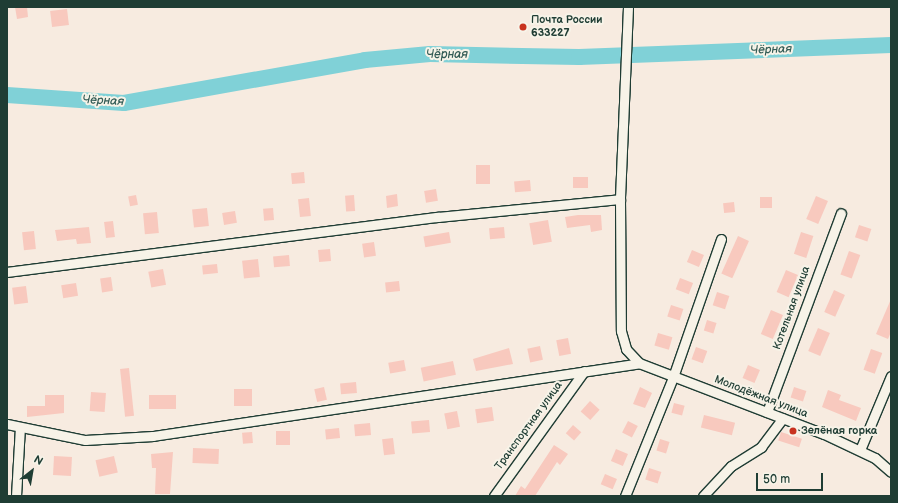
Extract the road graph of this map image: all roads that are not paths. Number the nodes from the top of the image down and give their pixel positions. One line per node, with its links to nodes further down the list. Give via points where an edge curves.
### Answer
1 (628, 7): 2 (street)
2 (620, 199): 5 (street, via 429,218); 6 (street, via 621,331 626,349)
3 (841, 213): 10 (street, Котельная улица)
4 (721, 239): 9 (street)
5 (7, 272)
6 (639, 363): 7 (street); 9 (street, Молодёжная улица)
7 (584, 371): 13 (street, via 386,404 289,413 153,436 85,440); 17 (street, Транспортная улица)
8 (891, 376): 14 (street)
9 (674, 377): 10 (street, Молодёжная улица); 18 (street)
10 (767, 412): 11 (street, Молодёжная улица)
11 (783, 418): 14 (street, Молодёжная улица); 19 (street, via 761,447 731,466)
12 (7, 424): 13 (street)
13 (20, 427): 16 (street)
14 (860, 450): 15 (street, Молодёжная улица)
15 (891, 472)
16 (16, 496)
17 (494, 496)
18 (626, 496)
19 (703, 496)

